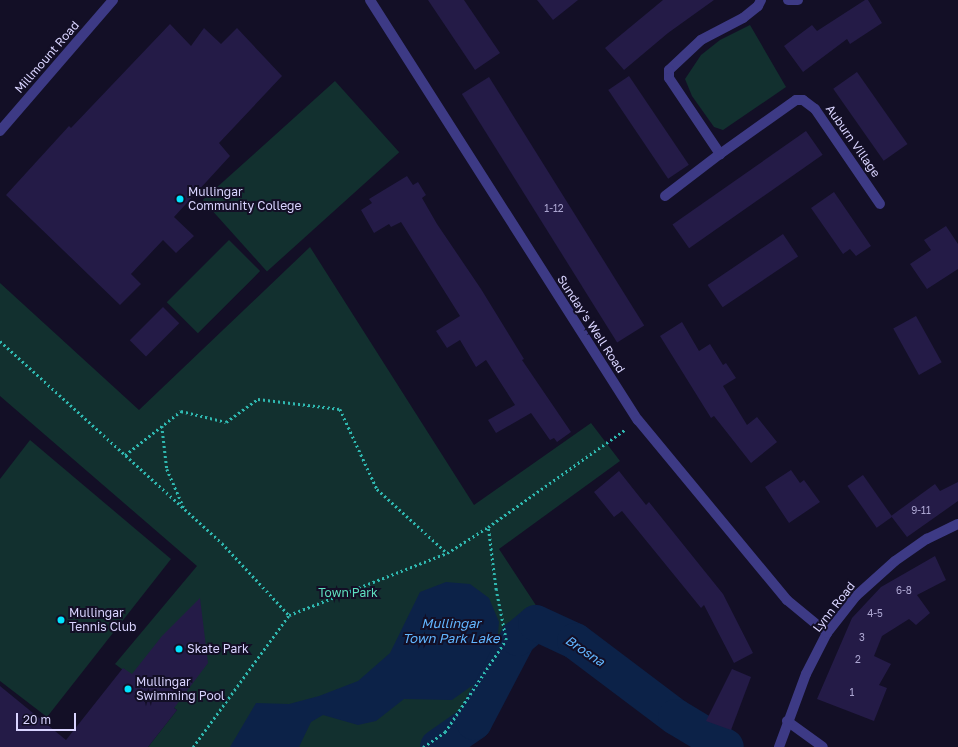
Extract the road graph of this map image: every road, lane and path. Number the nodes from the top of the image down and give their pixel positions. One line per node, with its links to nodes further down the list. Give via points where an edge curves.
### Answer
1 (113, 0): 6 (street, Millmount Road)
2 (370, 0): 11 (street, Sunday's Well Road)
3 (761, 0): 7 (street, via 758,6 743,18 701,40 669,70 669,78)
4 (788, 0): 5 (street)
5 (798, 0)
6 (0, 131)
7 (720, 154): 8 (street, Auburn Village); 9 (street, Auburn Village, via 796,100 803,100 815,109)
8 (664, 196)
9 (880, 204)
10 (0, 341): 13 (path)
11 (638, 420): 16 (path); 19 (street, Sunday's Well Road, via 787,600)
12 (162, 426): 13 (path); 14 (path, via 167,469); 17 (path, via 181,411 226,422 258,399 340,409 377,489)
13 (125, 455): 14 (path)
14 (186, 510): 18 (path, via 222,543)
15 (958, 524): 19 (street, Lynn Road, via 927,539 895,561 856,596)
16 (488, 527): 17 (path); 22 (path, via 496,590 506,640 445,732)
17 (447, 553): 18 (path)
18 (289, 615): 21 (path)
19 (827, 633): 20 (street, Lynn Road)
20 (787, 721): 23 (street, Lynn Road); 24 (street)
21 (193, 747)
22 (423, 747)
23 (779, 747)
24 (823, 747)

